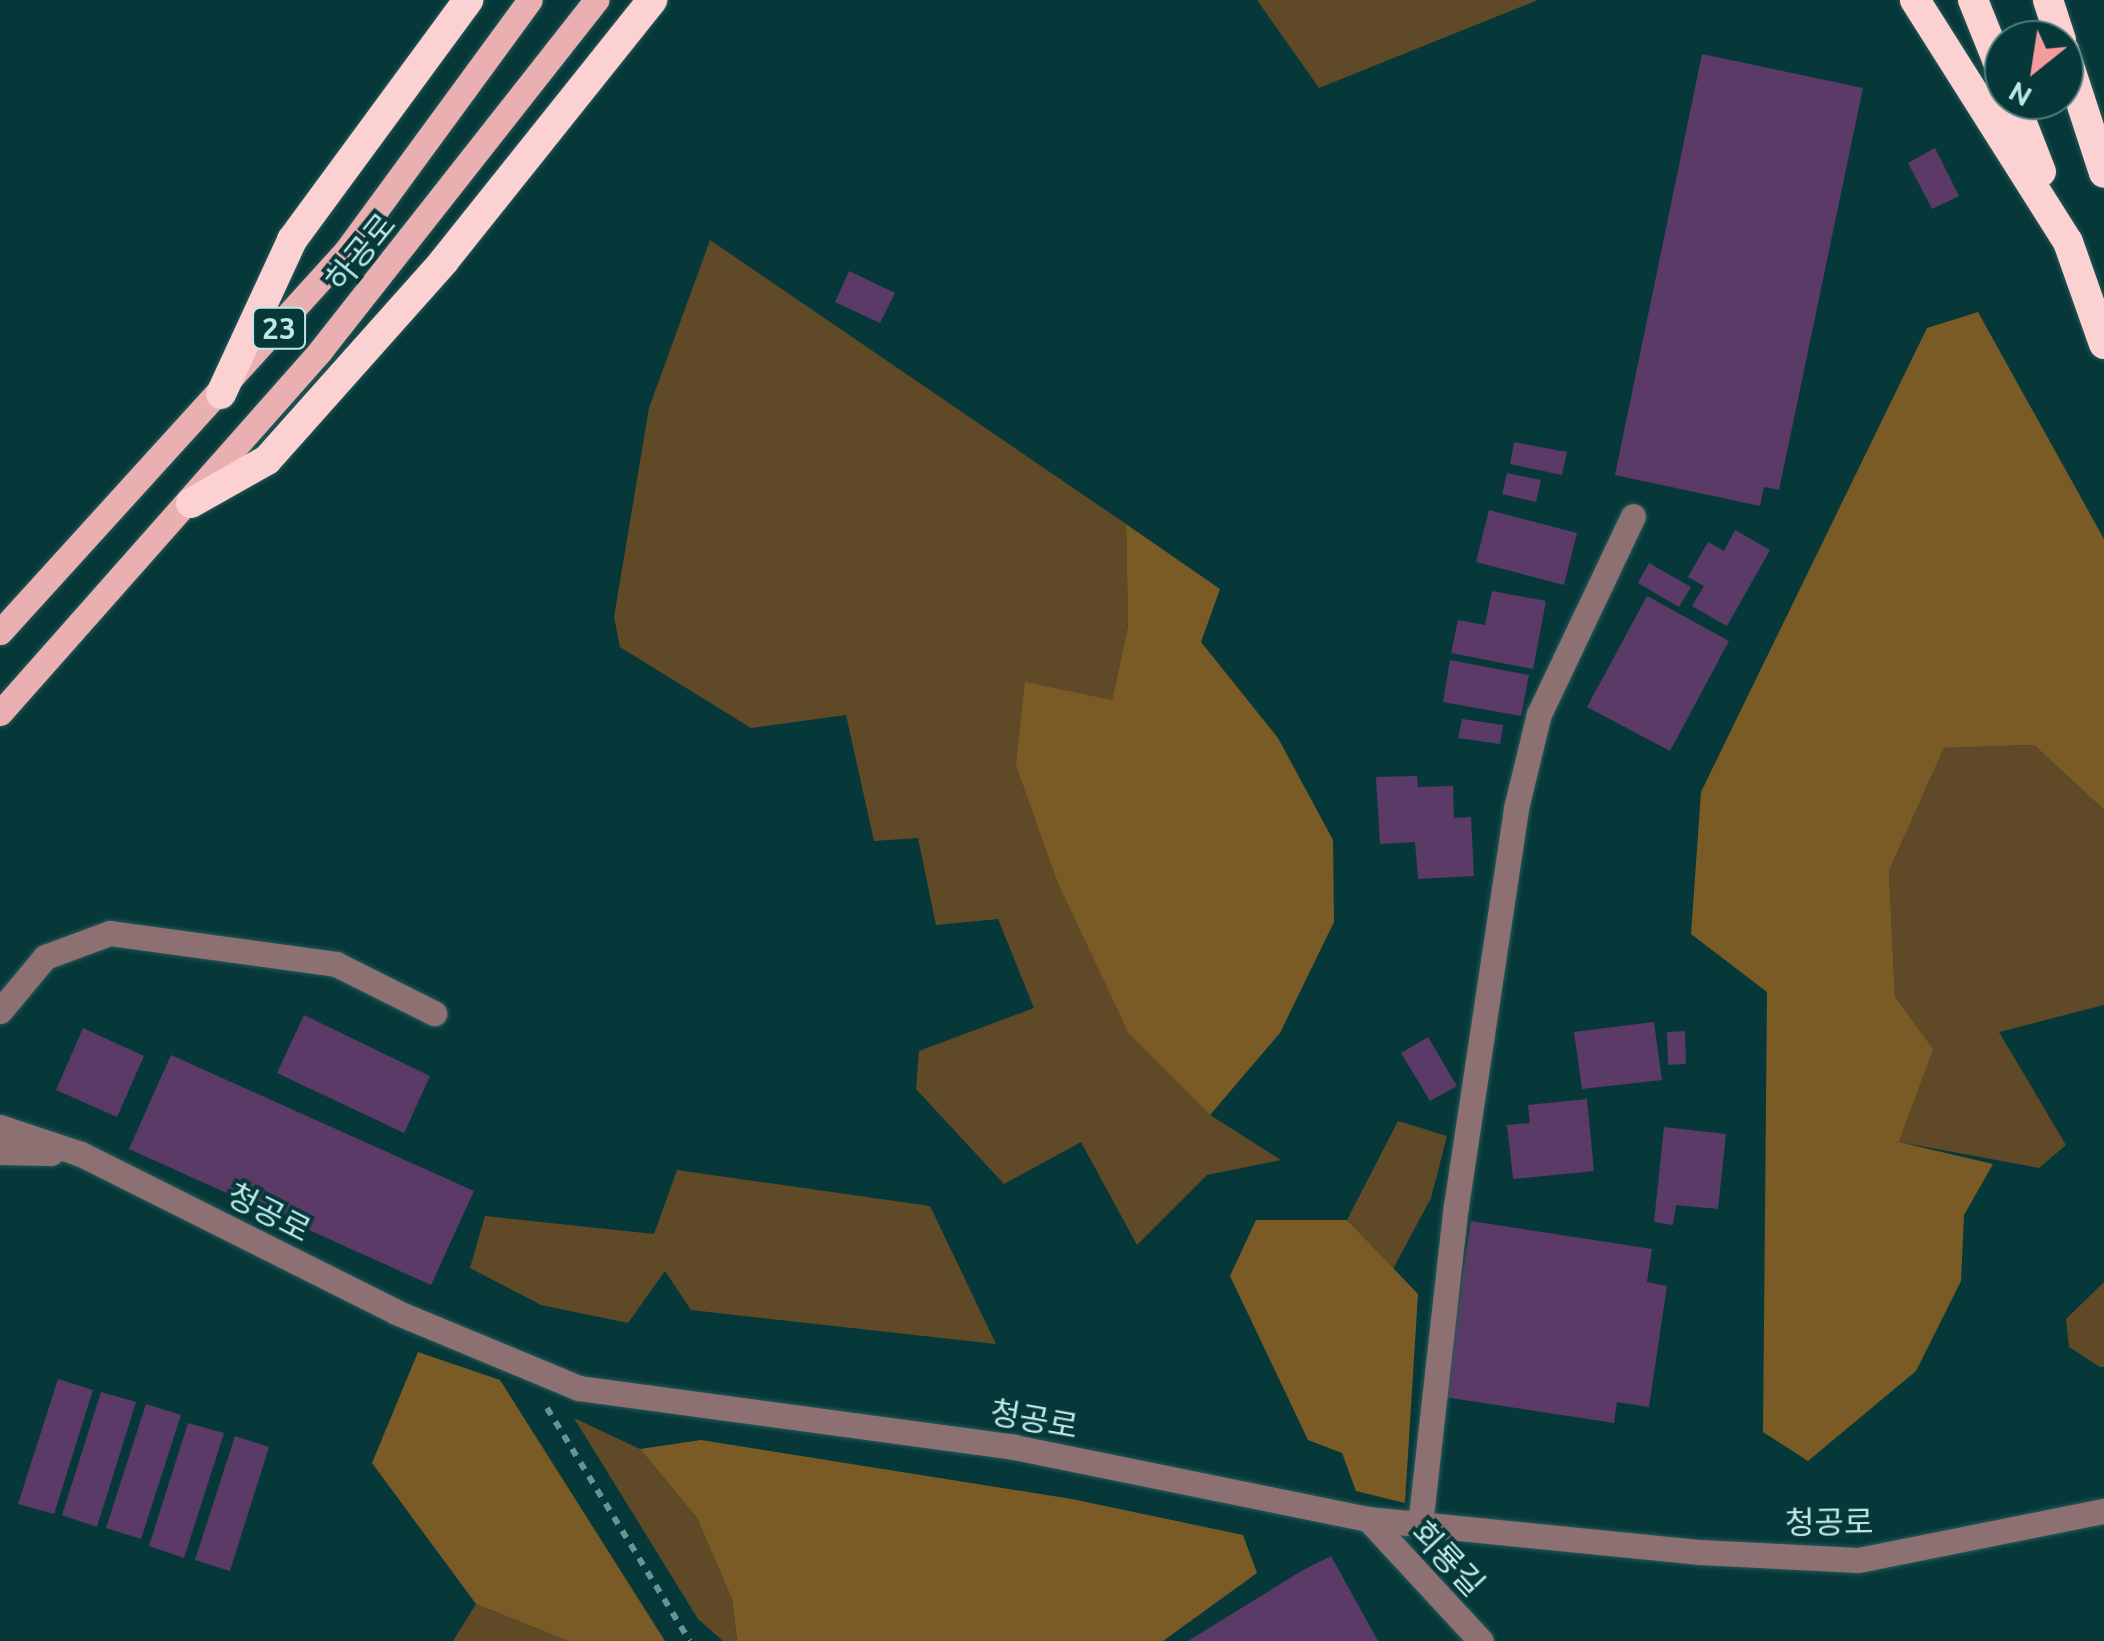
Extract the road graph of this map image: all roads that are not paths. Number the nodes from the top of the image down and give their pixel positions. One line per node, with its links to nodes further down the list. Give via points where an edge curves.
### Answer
1 (468, 0): 13 (highway, via 292,240)
2 (530, 0): 13 (main road, 하공로 / 23, via 346,251)
3 (596, 0): 14 (main road, 하공로 / 23, via 490,144)
4 (652, 0): 14 (highway, via 444,261 267,460)
5 (1915, 0): 11 (highway)
6 (1973, 0): 7 (highway)
7 (1984, 27)
8 (2084, 112): 10 (highway)
9 (2021, 120): 11 (highway)
10 (2104, 173)
11 (2068, 242): 12 (highway)
12 (2104, 344)
13 (221, 394): 16 (main road, 하공로 / 23)
14 (191, 502): 17 (main road, 하공로 / 23)
15 (1633, 516): 25 (street, via 1539,714 1516,808 1456,1206)
16 (0, 632)
17 (0, 712)
18 (0, 1010): 19 (street, via 45,957 110,933 336,964)
19 (434, 1013)
20 (0, 1127): 22 (street, 청공로)
21 (0, 1152): 22 (street)
22 (81, 1154): 24 (street, 청공로, via 396,1312 579,1388 1014,1447)
23 (2104, 1512): 25 (street, 청공로, via 1858,1560)
24 (1368, 1518): 25 (street, 청공로); 26 (street, 회룡길)
25 (1420, 1524)
26 (1481, 1641)

